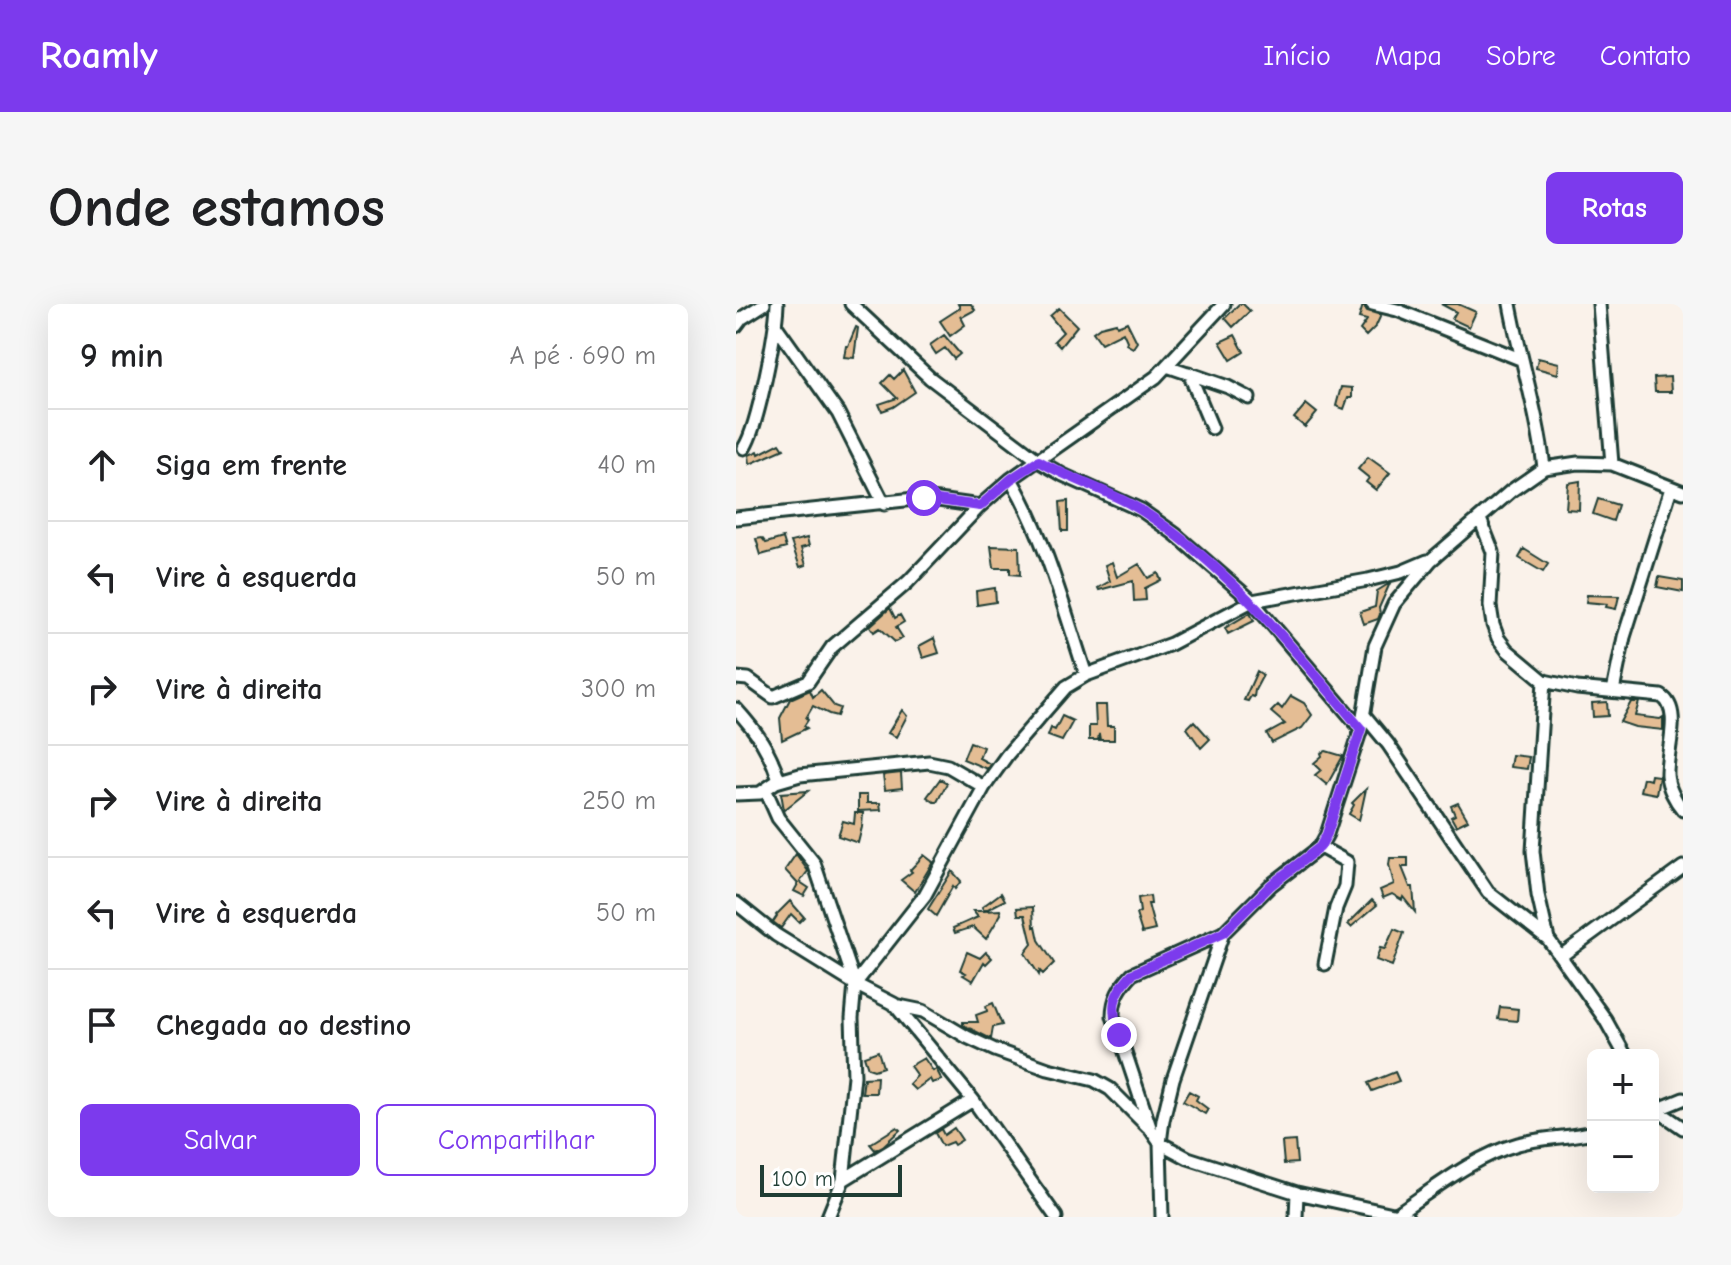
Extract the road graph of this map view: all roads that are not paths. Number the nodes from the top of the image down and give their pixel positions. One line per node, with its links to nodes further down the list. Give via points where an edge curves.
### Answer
1 (764, 304): 8 (street)
2 (777, 304): 9 (street)
3 (851, 304): 18 (street, via 930,378)
4 (1224, 304): 11 (street)
5 (1372, 304): 10 (street)
6 (1510, 304): 10 (street)
7 (1599, 304): 19 (street)
8 (736, 326)
9 (776, 326): 17 (street); 23 (street, via 838,413)
10 (1520, 359): 20 (street)
11 (1167, 366): 12 (street); 18 (street)
12 (1189, 373): 13 (street); 14 (street)
13 (1212, 381): 14 (street); 15 (street)
14 (1200, 396): 16 (street)
15 (1249, 398)
16 (1212, 428)
17 (744, 448)
18 (1039, 461): 21 (street); 28 (street, via 1141,510)
19 (1612, 464): 20 (street); 22 (street)
20 (1544, 468): 26 (street)
21 (1011, 479): 24 (street); 29 (street, via 1052,571)
22 (1677, 490): 32 (street, via 1624,637)
23 (884, 504): 24 (street, via 924,498); 25 (street)
24 (980, 506): 30 (street, via 908,582 832,647 808,682 773,697 748,679)
25 (736, 518)
26 (1480, 519): 27 (street); 31 (street, via 1493,552 1490,606 1498,638)
27 (1431, 560): 28 (street, via 1390,575); 34 (street, via 1394,604 1375,646)
28 (1252, 601): 29 (street, via 1171,644); 35 (street)
29 (1086, 675): 37 (street, via 1049,703)
30 (736, 678)
31 (1544, 681): 32 (street); 45 (street, via 1533,851)
32 (1613, 691): 40 (street, via 1661,696 1673,704 1667,773)
33 (736, 709): 36 (street, via 769,751)
34 (1364, 715): 35 (street); 45 (street, via 1488,892)
35 (1361, 729): 41 (street)
36 (779, 780): 37 (street, via 929,762 948,766); 38 (street)
37 (984, 787): 48 (street, via 925,895)
38 (766, 791): 39 (street); 48 (street, via 778,818 814,863)
39 (736, 794)
40 (1683, 810)
41 (1320, 847): 44 (street, via 1271,885); 47 (street, via 1343,858 1348,870)
42 (1683, 867): 46 (street)
43 (736, 903): 48 (street)
44 (1223, 933): 56 (street, via 1132,974 1116,996 1113,1016); 58 (street, via 1173,1079)
45 (1548, 939): 46 (street)
46 (1561, 956): 50 (street)
47 (1325, 964)
48 (855, 984): 49 (street); 59 (street, via 854,1076)
49 (894, 1004): 52 (street); 56 (street, via 923,1011 995,1050 1094,1080)
50 (1622, 1049)
51 (1683, 1099): 53 (street)
52 (973, 1100): 59 (street); 63 (street)
53 (1659, 1106)
54 (1659, 1111): 55 (street)
55 (1683, 1128)
56 (1151, 1130): 58 (street)
57 (1587, 1133): 61 (street, via 1518,1144 1494,1154)
58 (1160, 1143): 60 (street, via 1188,1158); 64 (street)
59 (843, 1180): 62 (street)
60 (1297, 1193): 61 (street); 65 (street)
61 (1402, 1215)
62 (828, 1217)
63 (1056, 1217)
64 (1162, 1217)
65 (1296, 1217)

